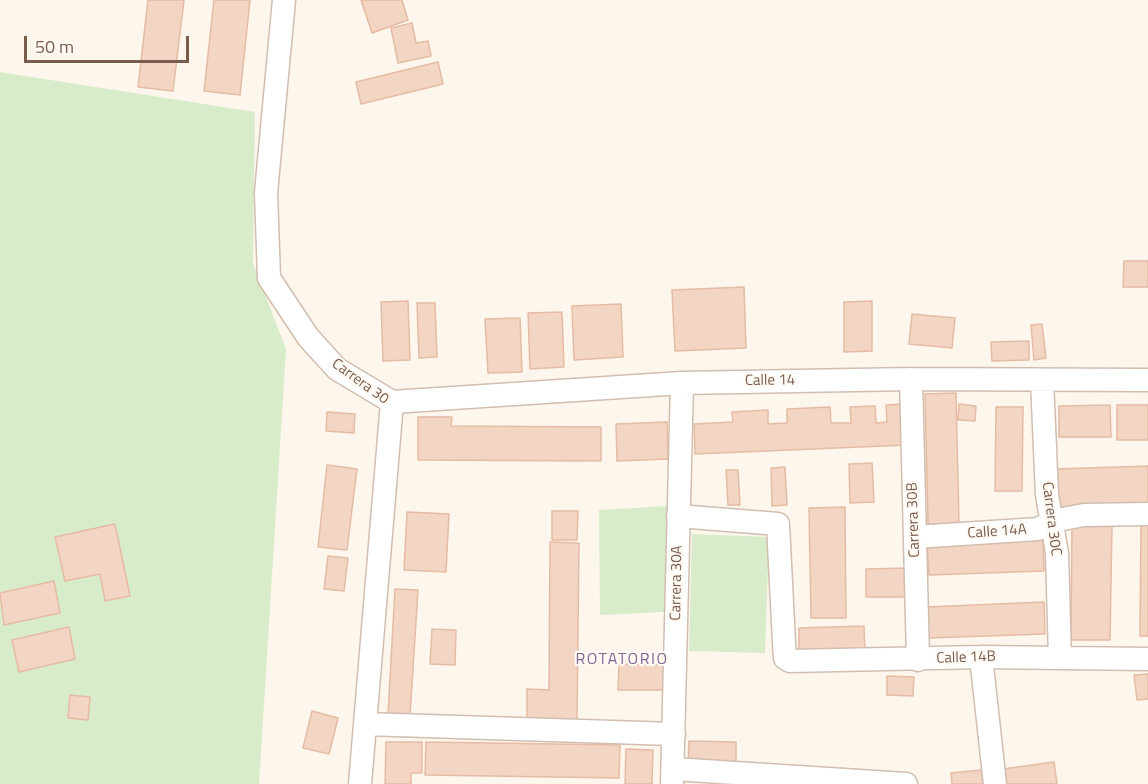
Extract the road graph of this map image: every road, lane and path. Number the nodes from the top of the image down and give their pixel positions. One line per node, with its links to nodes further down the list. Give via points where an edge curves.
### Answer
1 (284, 0): 6 (street, Carrera 30, via 266,193 269,278 308,337 337,369)
2 (911, 379): 3 (street, Calle 14); 5 (street, Calle 14); 10 (street, Carrera 30B)
3 (1042, 380): 4 (street, Calle 14); 9 (street, Carrera 30C, via 1047,495)
4 (1148, 380)
5 (682, 383): 6 (street, Calle 14); 8 (street, Carrera 30A)
6 (392, 402): 15 (street, Carrera 30)
7 (1148, 514): 9 (street, Calle 14A, via 1084,515)
8 (678, 516): 14 (street, Calle 14B, via 778,524 785,658 798,662); 16 (street, Carrera 30A)
9 (1052, 521): 10 (street, Calle 14A, via 1038,529); 12 (street, Carrera 30C, via 1057,553)
10 (915, 537): 14 (street, Carrera 30B)
11 (981, 657): 12 (street, Calle 14B); 14 (street, Calle 14B); 21 (street)
12 (1060, 658): 13 (street, Calle 14B)
13 (1148, 659)
14 (918, 660)
15 (365, 724): 16 (street); 20 (street, Carrera 30)
16 (674, 734): 17 (street, Carrera 30A)
17 (672, 777): 18 (street)
18 (803, 781): 19 (street)
19 (906, 783)
20 (360, 784)
21 (994, 784)

